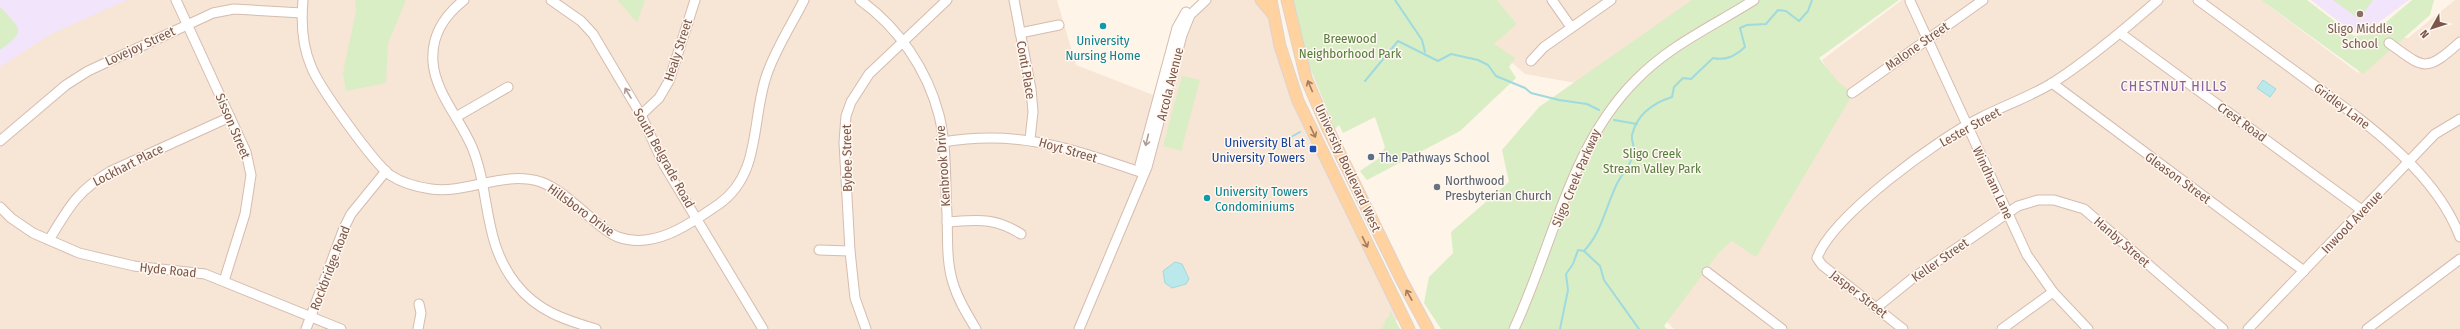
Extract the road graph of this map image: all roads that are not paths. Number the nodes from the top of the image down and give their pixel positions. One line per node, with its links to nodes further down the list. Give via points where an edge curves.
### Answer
1 (176, 0): 24 (street, Sisson Street)
2 (303, 0): 22 (street, Hillsboro Drive)
3 (464, 0): 39 (street, via 450,12 434,43 433,62 436,79)
4 (551, 0): 37 (street, South Belgrade Road, one-way to 4, via 593,34 581,20)
5 (695, 0): 37 (street, Healy Street, via 669,81 659,98)
6 (804, 0): 52 (street, Hillsboro Drive, via 767,74 759,100 753,150 742,180 720,203)
7 (860, 0): 30 (street, Kenbrook Drive, via 888,24)
8 (947, 0): 30 (street, Bybee Street)
9 (1014, 0): 28 (street, Conti Place)
10 (1197, 0): 47 (street, Arcola Avenue, one-way to 47, via 1188,9 1177,28 1140,165)
11 (1206, 0): 47 (street, Arcola Avenue, via 1190,15 1182,35 1150,159)
12 (1260, 0): 23 (main road)
13 (1271, 0): 23 (main road, University Boulevard West)
14 (1287, 0): 77 (main road, University Boulevard West, one-way to 14, via 1326,127 1306,78)
15 (1552, 0): 26 (street)
16 (1611, 0): 26 (street)
17 (1754, 0): 78 (street, Sligo Creek Parkway, via 1680,42 1636,80 1607,114 1577,170)
18 (1983, 0): 29 (street, Malone Street)
19 (2158, 0): 27 (street, Lester Street)
20 (2198, 0): 45 (street, Gridley Lane, via 2357,116)
21 (1910, 2): 29 (street, Windham Lane)
22 (302, 13): 24 (street, Lovejoy Street, via 234,9 213,13); 46 (street, Hillsboro Drive, via 304,46 316,78 372,156)
23 (1274, 16): 76 (main road, University Boulevard West, one-way to 76, via 1280,46 1298,101)
24 (188, 24): 38 (street, Sisson Street); 43 (street, Lovejoy Street, via 88,71 66,85)
25 (1059, 24): 28 (street)
26 (1571, 27): 33 (street, via 1544,47)
27 (2120, 33): 34 (street, Lester Street, via 2088,60); 50 (street, Crest Road)
28 (1020, 34): 42 (street, Conti Place, via 1031,89 1033,112)
29 (1927, 39): 36 (street, Malone Street); 41 (street, Windham Lane)
30 (902, 41): 44 (street, Kenbrook Drive, via 919,65 930,89 939,115); 58 (street, Bybee Street, via 861,84 846,116 844,142)
31 (2460, 42): 32 (street, via 2440,59 2426,65 2419,64)
32 (2389, 43)
33 (1531, 61)
34 (2052, 83): 41 (street, Lester Street); 61 (street, Gleason Street)
35 (508, 87): 39 (street)
36 (1852, 92)
37 (641, 115): 52 (street, South Belgrade Road, via 664,165)
38 (230, 116): 56 (street, Lockhart Place, via 111,171 95,181 71,202); 63 (street, Sisson Street, via 246,152 251,175 245,214)
39 (456, 117): 48 (street, via 472,148)
40 (2460, 119): 45 (street, Inwood Avenue, via 2435,134)
41 (1967, 126): 51 (street, Windham Lane); 59 (street, Lester Street, via 1925,152 1885,183 1837,228)
42 (1030, 140): 44 (street, Hoyt Street, via 992,137); 47 (street, Hoyt Street, via 1054,144)
43 (0, 141)
44 (943, 142): 53 (street, Kenbrook Drive)
45 (2409, 163): 50 (street, Inwood Avenue); 55 (street, Gridley Lane, via 2441,200)
46 (386, 171): 48 (street, Hillsboro Drive, via 408,184 431,189 446,190); 67 (street, Rockbridge Road, via 363,198 344,228)
47 (1143, 173): 75 (street, Arcola Avenue)
48 (481, 183): 52 (street, Hillsboro Drive, via 525,179 542,182 560,192 616,236 636,242 665,236); 71 (street, via 499,258 516,285 534,303 551,314)
49 (0, 207): 56 (street, Hyde Road, via 17,222)
50 (2363, 211): 61 (street, Inwood Avenue)
51 (2006, 214): 64 (street, Windham Lane, via 2027,255); 66 (street, Keller Street, via 1914,278); 83 (street, Hanby Street, via 2018,206 2038,200 2069,203 2084,209)
52 (697, 217): 72 (street, South Belgrade Road)
53 (947, 222): 54 (street, via 989,220 1006,224); 74 (street, Kenbrook Drive, via 948,261 953,283 963,308)
54 (1021, 234)
55 (2460, 237)
56 (49, 240): 63 (street, Hyde Road, via 109,262 189,271)
57 (819, 250): 58 (street)
58 (850, 250): 73 (street, Bybee Street, via 855,298)
59 (1817, 258): 66 (street, Jasper Street, via 1822,265)
60 (2460, 258): 85 (street)
61 (2304, 271): 84 (street, Inwood Avenue)
62 (1707, 272): 79 (street)
63 (224, 281): 67 (street, Hyde Road)
64 (2053, 292): 81 (street); 82 (street, Windham Lane)
65 (419, 304): 70 (street, via 421,313)
66 (1876, 308): 80 (street, Jasper Street)
67 (311, 316): 68 (street, Rockbridge Road); 69 (street, Hyde Road)
68 (306, 329)
69 (341, 329)
70 (418, 329)
71 (596, 329)
72 (763, 329)
73 (866, 329)
74 (976, 329)
75 (1079, 329)
76 (1409, 329)
77 (1428, 329)
78 (1514, 329)
79 (1782, 329)
80 (1903, 329)
81 (2002, 329)
82 (2088, 329)
83 (2222, 329)
84 (2248, 329)
85 (2367, 329)

